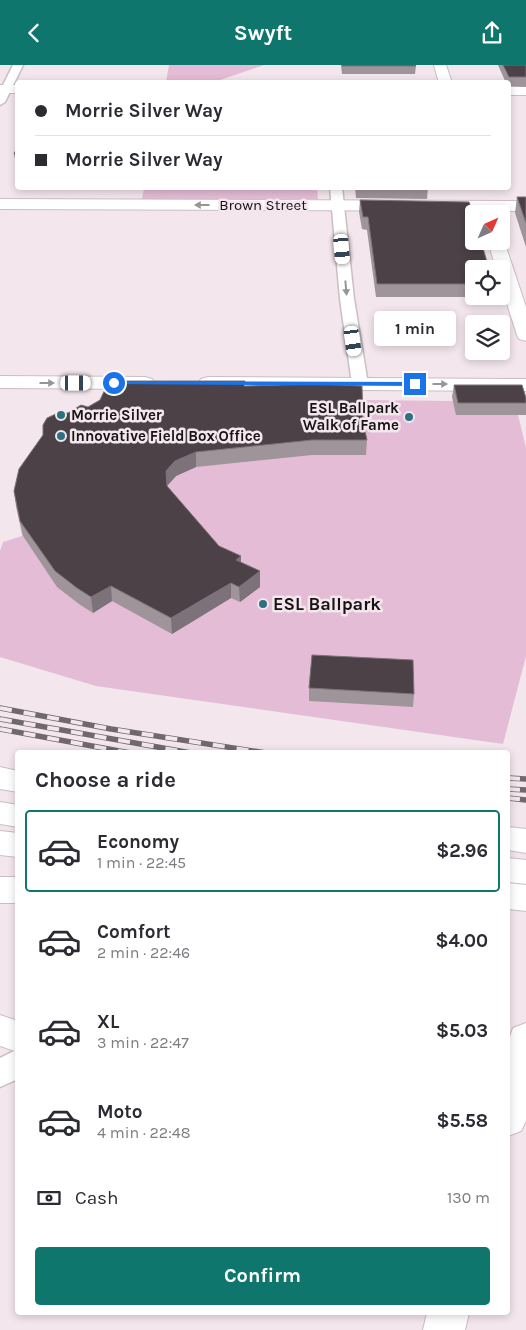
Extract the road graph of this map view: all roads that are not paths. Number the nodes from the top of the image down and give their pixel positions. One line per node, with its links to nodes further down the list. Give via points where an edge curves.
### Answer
1 (18, 65): 4 (street)
2 (440, 65): 3 (main road)
3 (445, 80)
4 (8, 89): 7 (street)
5 (511, 91): 6 (main road)
6 (526, 91)
7 (0, 102)
8 (336, 190): 11 (street)
9 (481, 190): 12 (main road)
10 (0, 204): 11 (main road, Brown Street, one-way to 10)
11 (338, 205): 15 (main road, Brown Street); 21 (street, one-way to 21, via 347,299)
12 (485, 205)
13 (526, 206): 14 (main road, Brown Street)
14 (510, 208)
15 (465, 209)
16 (499, 250): 17 (main road)
17 (526, 335)
18 (0, 382): 19 (main road, one-way to 19)
19 (164, 383)
20 (194, 383): 21 (main road)
21 (360, 384): 22 (main road, one-way to 22)
22 (526, 385)
23 (0, 761): 24 (main road)
24 (15, 764)
25 (0, 778): 26 (main road)
26 (15, 781)
27 (0, 813): 28 (main road)
28 (15, 815)
29 (510, 839): 30 (main road)
30 (526, 841)
31 (0, 843): 32 (main road)
32 (15, 845)
33 (510, 870): 34 (main road)
34 (526, 872)
35 (0, 890): 36 (main road)
36 (15, 890)
37 (510, 896): 38 (main road)
38 (526, 898)
39 (0, 1030): 40 (main road)
40 (15, 1036)
41 (526, 1039): 44 (main road)
42 (15, 1064): 43 (street)
43 (0, 1074)
44 (510, 1112)
45 (448, 1315): 46 (main road)
46 (444, 1330)

